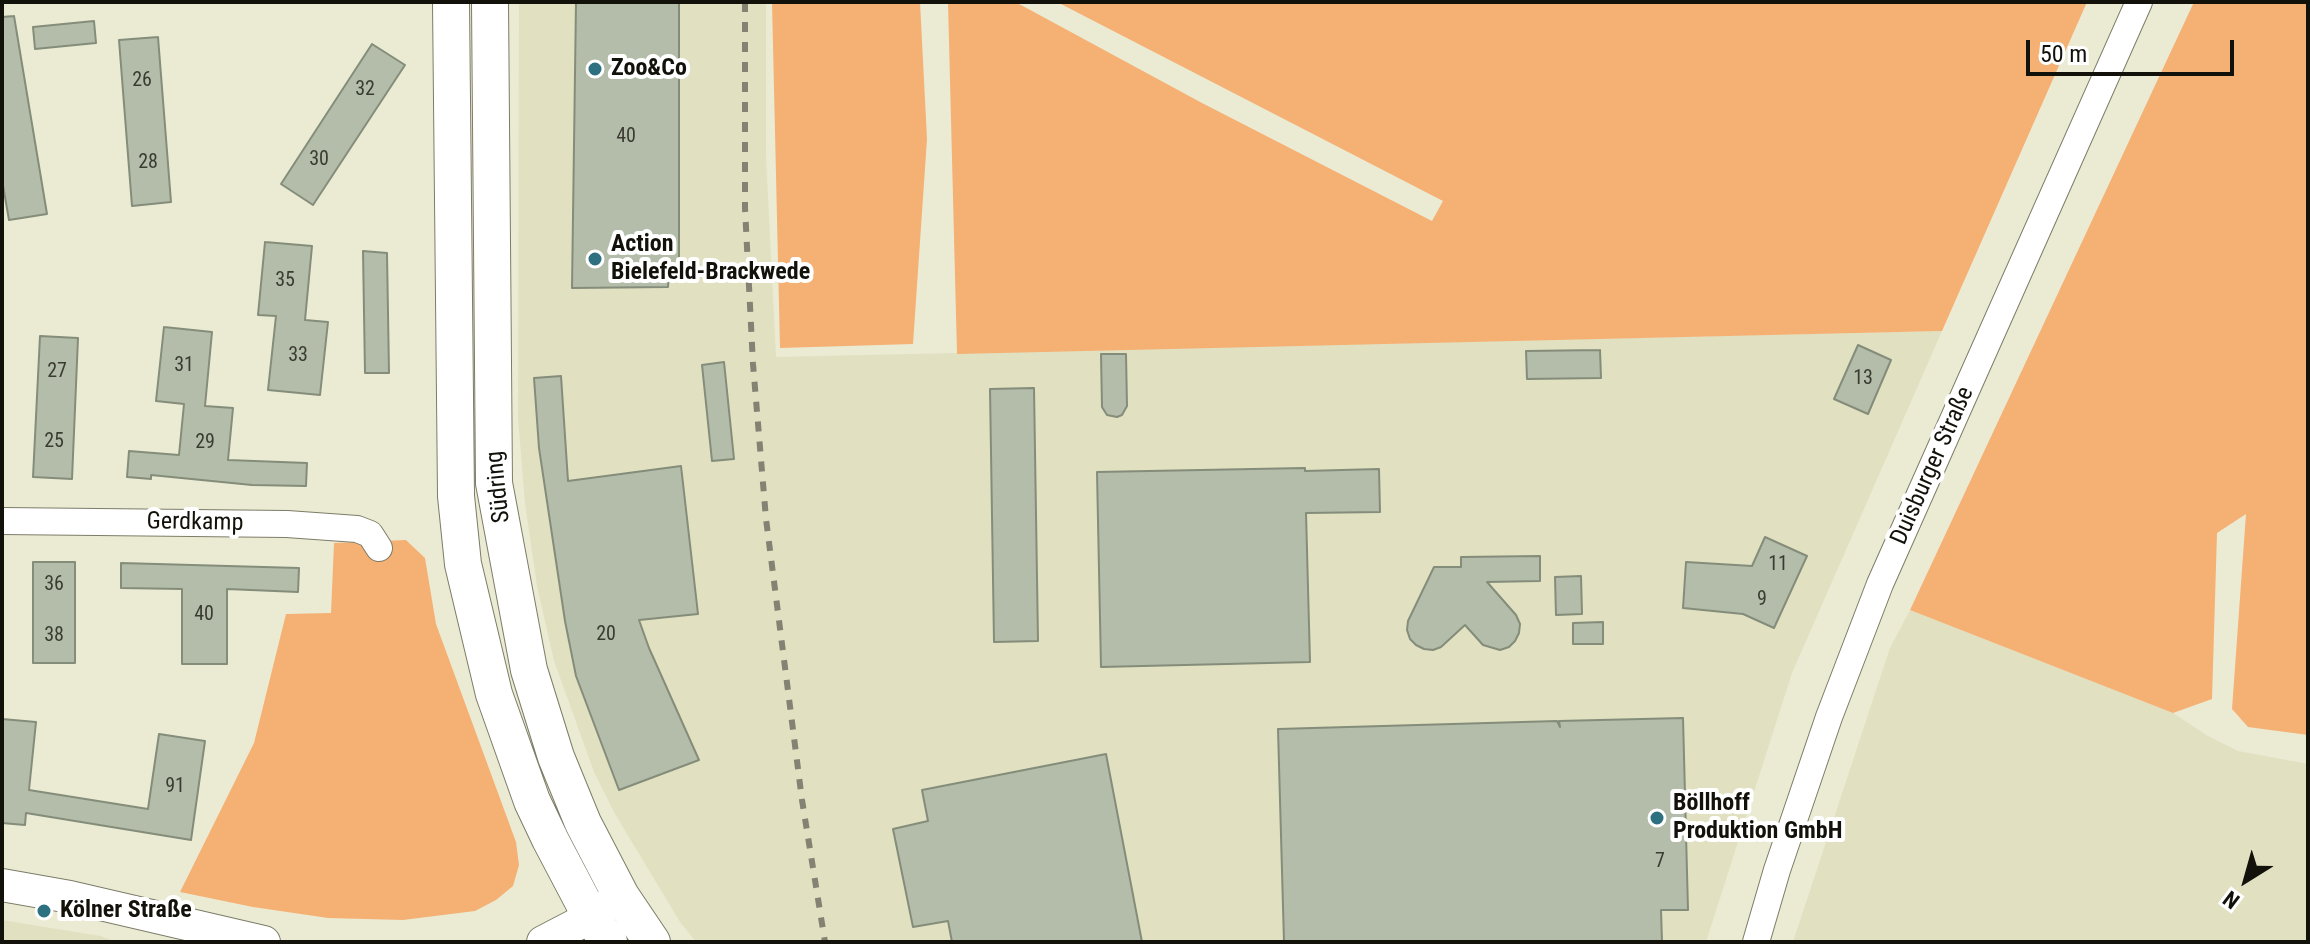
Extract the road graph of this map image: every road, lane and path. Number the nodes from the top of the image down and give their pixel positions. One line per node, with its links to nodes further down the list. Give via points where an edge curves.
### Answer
1 (451, 2): 8 (main road, Südring, via 456,496 463,564 494,694 527,788)
2 (490, 2): 7 (main road, Südring, via 494,483 529,670 556,757)
3 (2139, 2): 12 (street, Duisburger Straße, via 1880,584 1829,717)
4 (2, 521): 5 (street, Gerdkamp, via 357,529 370,534)
5 (379, 548)
6 (2, 885): 9 (street)
7 (621, 896): 8 (street); 11 (main road, Südring)
8 (600, 929): 10 (street)
9 (264, 942)
10 (543, 942)
11 (652, 942)
12 (1756, 942)

